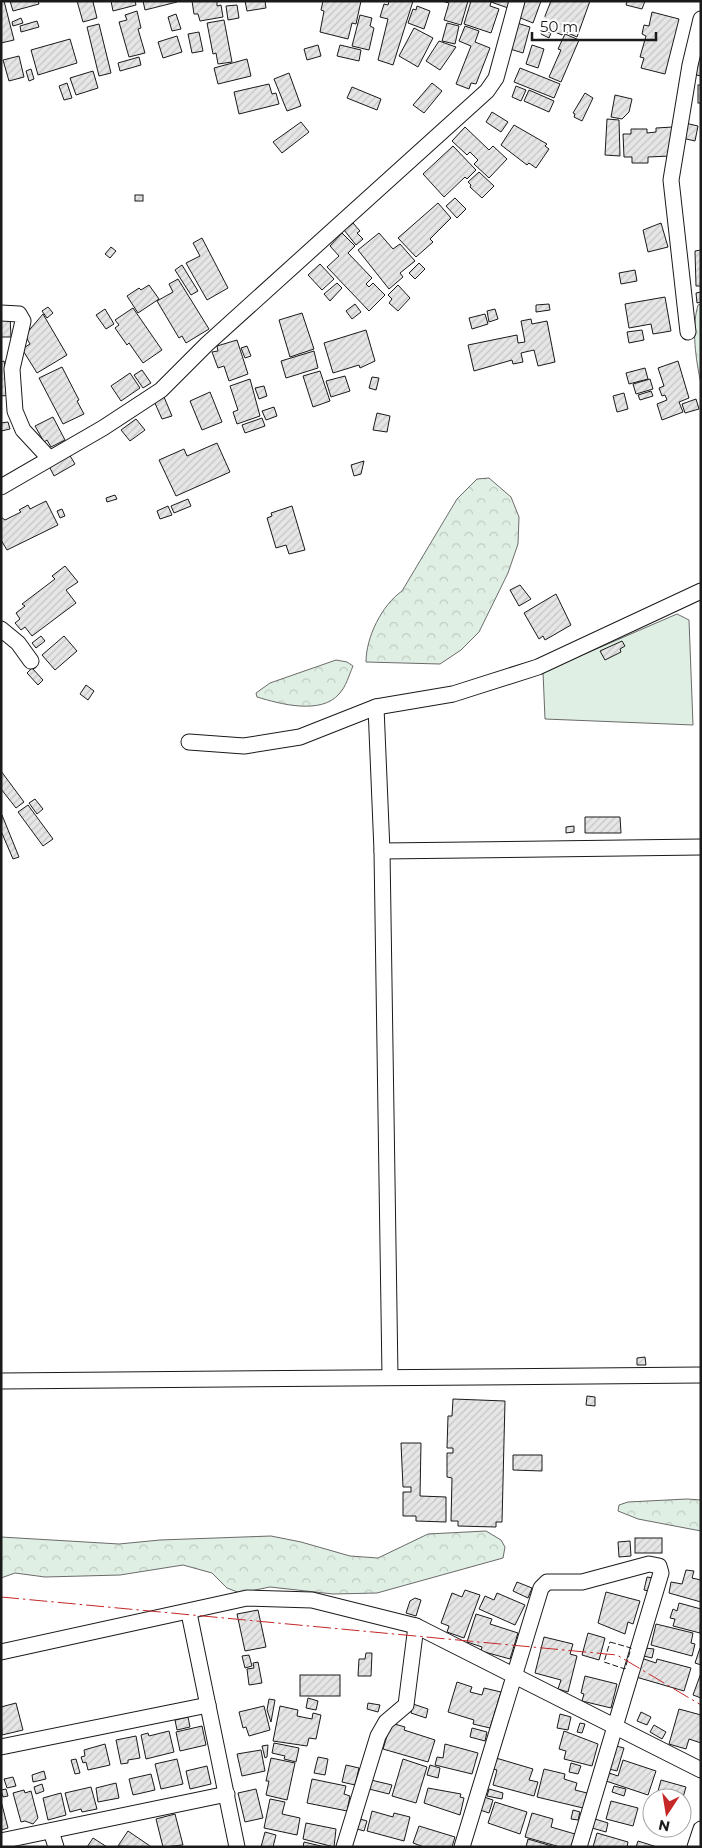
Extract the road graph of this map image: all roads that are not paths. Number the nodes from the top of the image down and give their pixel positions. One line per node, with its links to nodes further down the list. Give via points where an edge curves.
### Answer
1 (518, 1): 5 (street, via 496,78 487,91 161,390)
2 (701, 19): 4 (street, via 671,180)
3 (1, 312): 5 (street, via 20,314 23,321 12,369 15,411 23,430)
4 (688, 332)
5 (49, 458): 6 (street)
6 (1, 486)
7 (701, 591): 10 (street, via 538,667 454,694)
8 (1, 628): 9 (street)
9 (31, 661)
10 (376, 708): 11 (street, via 300,737 244,746); 13 (street)
11 (189, 742)
12 (701, 847): 13 (street)
13 (382, 851): 15 (street)
14 (701, 1375): 15 (street)
15 (390, 1376): 16 (street)
16 (1, 1381)
17 (189, 1613): 18 (street, via 247,1598 312,1600); 19 (street); 21 (street)
18 (416, 1626): 20 (street); 31 (street, via 406,1705 386,1722 378,1736)
19 (1, 1652)
20 (513, 1674): 22 (street); 22 (street, via 541,1588 547,1582 582,1582 649,1564 659,1566 660,1573); 32 (street)
21 (208, 1705): 23 (street); 25 (street)
22 (616, 1728): 24 (street); 33 (street)
23 (1, 1747)
24 (701, 1770)
25 (227, 1794): 27 (street); 30 (street)
26 (701, 1829): 34 (street)
27 (51, 1832): 28 (street); 29 (street)
28 (1, 1841)
29 (56, 1847)
30 (237, 1847)
31 (344, 1847)
32 (462, 1847)
33 (579, 1847)
34 (694, 1847)

